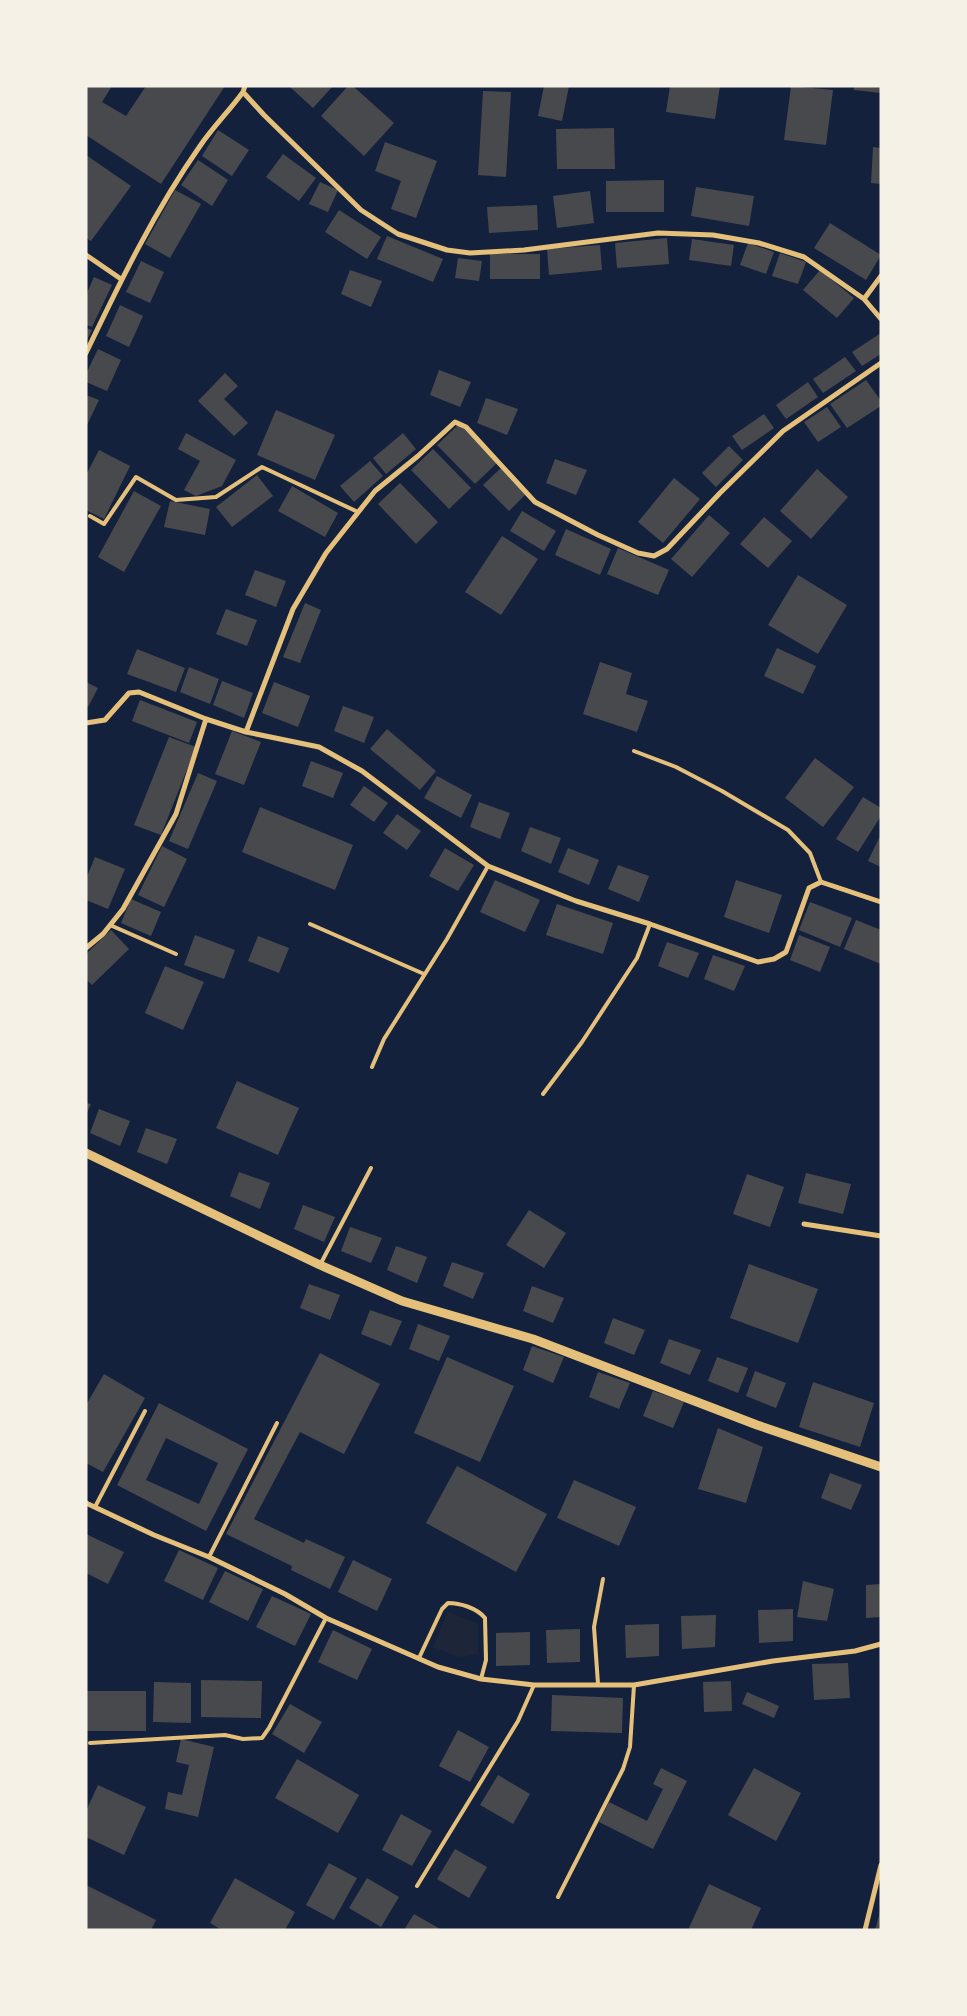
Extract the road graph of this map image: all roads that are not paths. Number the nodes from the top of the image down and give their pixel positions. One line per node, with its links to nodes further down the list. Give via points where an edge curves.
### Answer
1 (244, 89): 4 (street, via 201,144); 5 (street, via 264,115 361,210 398,234 447,250 470,253 524,250 658,233 713,235 759,243 804,257)
2 (86, 255): 4 (street)
3 (881, 276): 5 (street)
4 (121, 279): 7 (street)
5 (864, 299): 6 (street)
6 (881, 319)
7 (86, 353)
8 (881, 363): 9 (street, via 784,431 667,549 654,556 638,553 598,535 535,502 466,427 455,422 375,491)
9 (358, 512): 10 (lane, via 262,467 216,497 176,500 136,477 104,524); 13 (street, via 326,553 293,608)
10 (90, 516)
11 (206, 719): 12 (street, via 139,692 129,692 105,720); 13 (street); 20 (street, via 176,814 123,909)
12 (86, 723)
13 (246, 732): 15 (street, via 318,748 362,771)
14 (634, 751): 16 (lane, via 676,767 788,830 810,853)
15 (488, 866): 19 (street, via 576,901); 23 (lane)
16 (821, 882): 17 (street); 19 (street, via 809,888 786,952 774,959 758,962)
17 (881, 902)
18 (310, 924): 23 (lane)
19 (650, 924): 25 (lane, via 637,958 582,1042)
20 (110, 925): 21 (street); 22 (lane)
21 (86, 948)
22 (176, 954)
23 (424, 974): 24 (lane, via 384,1039)
24 (372, 1067)
25 (543, 1094)
26 (86, 1153): 30 (street)
27 (371, 1168): 30 (lane)
28 (804, 1224): 29 (street)
29 (881, 1236)
30 (320, 1265): 33 (street, via 402,1300 532,1339 758,1425)
31 (145, 1411): 35 (lane)
32 (277, 1423): 36 (lane)
33 (881, 1467)
34 (86, 1503): 35 (street)
35 (95, 1507): 36 (street)
36 (209, 1557): 38 (street)
37 (603, 1579): 42 (lane, via 594,1627)
38 (326, 1618): 40 (street); 45 (lane, via 262,1738 243,1739 225,1735)
39 (881, 1644): 43 (street)
40 (419, 1658): 41 (street); 41 (lane, via 442,1609 448,1603 456,1603 481,1613 485,1618 486,1660)
41 (481, 1679): 44 (street)
42 (598, 1684): 43 (street); 44 (street)
43 (634, 1685): 48 (lane, via 630,1747 623,1769)
44 (534, 1686): 47 (lane, via 518,1721)
45 (90, 1743)
46 (881, 1865): 49 (street)
47 (417, 1886)
48 (558, 1896)
49 (865, 1930)

